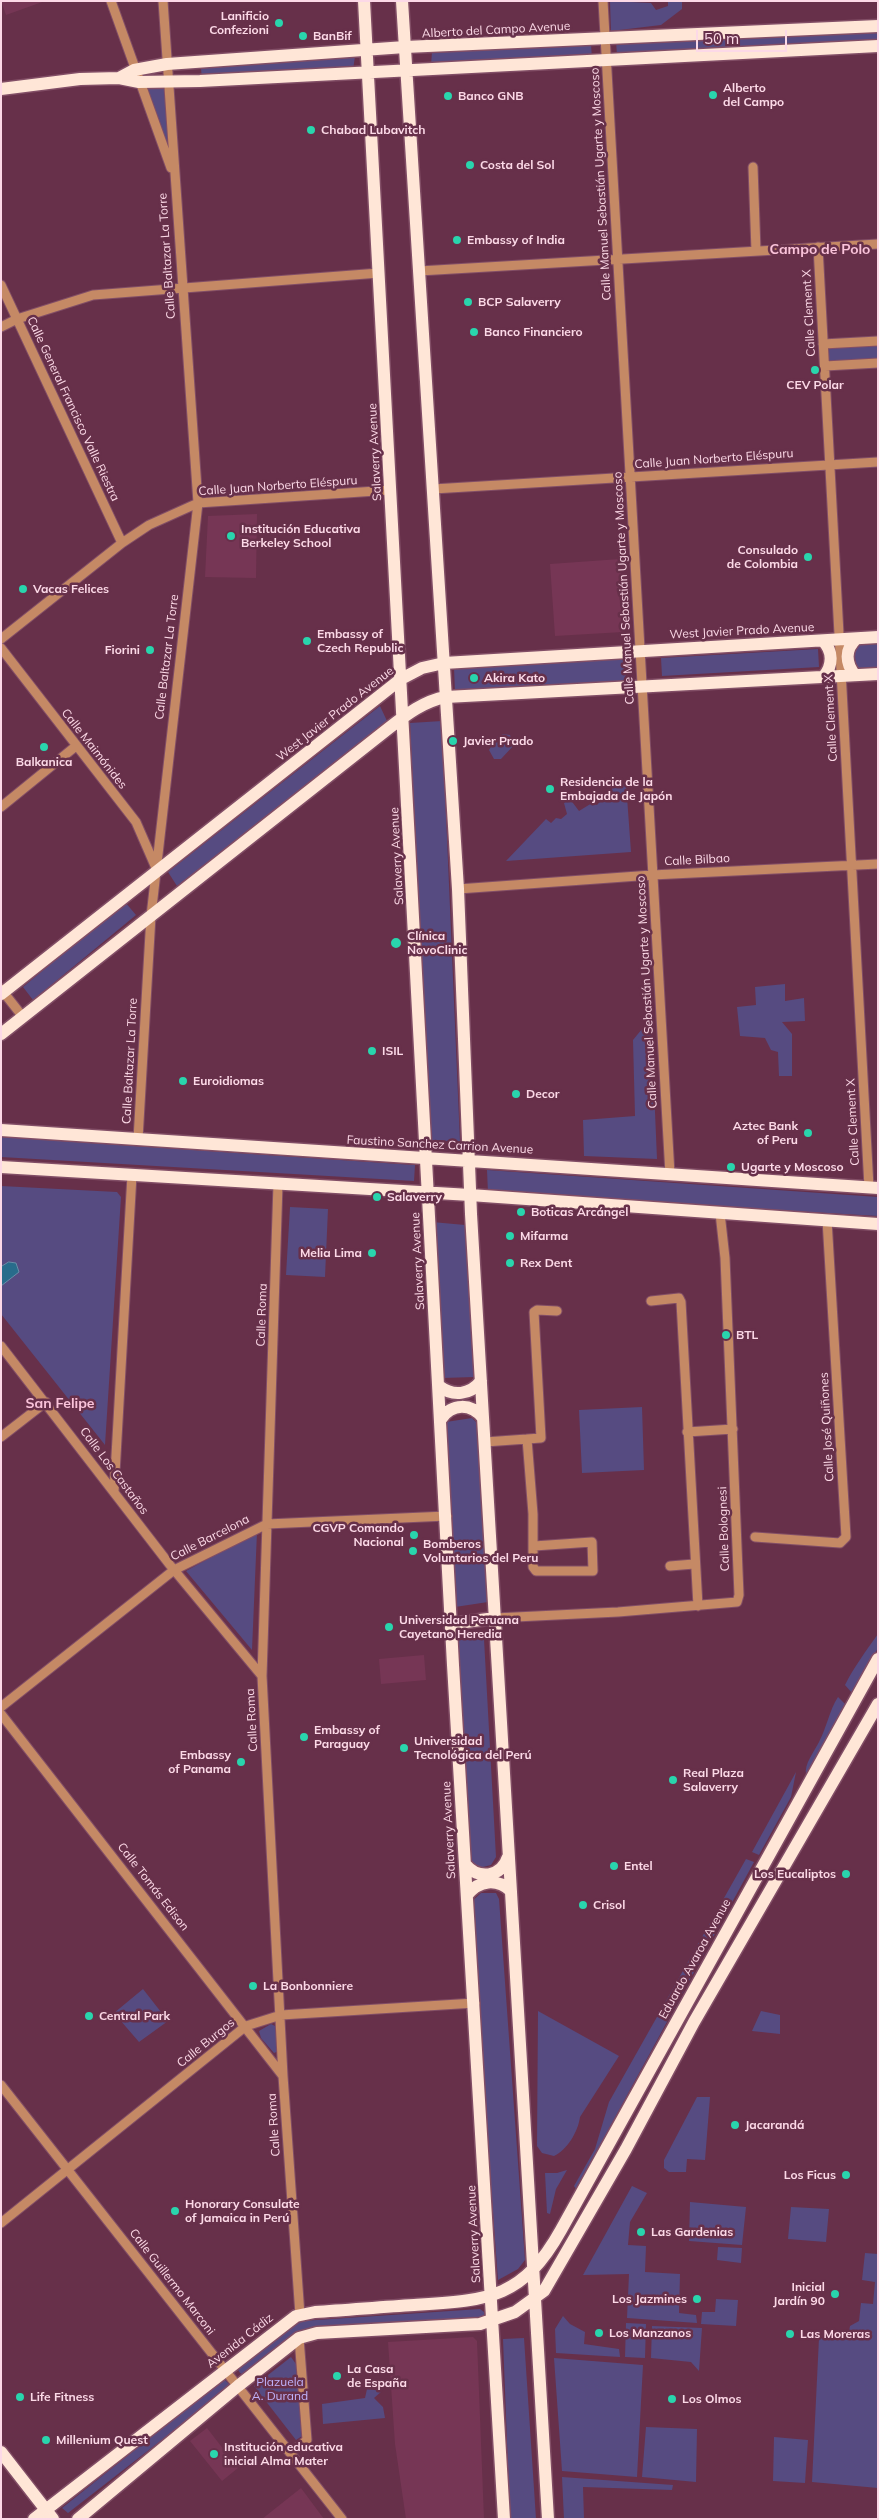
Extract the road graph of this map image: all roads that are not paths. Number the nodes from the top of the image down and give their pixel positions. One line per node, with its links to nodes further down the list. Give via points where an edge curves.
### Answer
1 (111, 1): 15 (street, Calle Baltazar La Torre)
2 (163, 1): 12 (street, Calle Baltazar La Torre)
3 (364, 1): 10 (main road, Salaverry Avenue)
4 (402, 1): 9 (main road)
5 (603, 1): 7 (street, Calle Manuel Sebastián Ugarte y Moscoso)
6 (878, 26): 7 (main road, Alberto del Campo Avenue)
7 (606, 38): 9 (main road, Alberto del Campo Avenue); 11 (street, Calle Manuel Sebastián Ugarte y Moscoso)
8 (878, 46): 11 (main road, Alberto del Campo Avenue)
9 (405, 47): 10 (main road, Alberto del Campo Avenue); 13 (main road)
10 (367, 50): 12 (main road, Alberto del Campo Avenue); 14 (main road, Salaverry Avenue)
11 (607, 61): 13 (main road, Alberto del Campo Avenue); 23 (street, Calle Manuel Sebastián Ugarte y Moscoso)
12 (167, 64): 15 (main road, Alberto del Campo Avenue); 16 (street, Calle Baltazar La Torre)
13 (407, 72): 14 (main road, Alberto del Campo Avenue); 24 (main road)
14 (368, 74): 16 (main road, Alberto del Campo Avenue); 25 (main road, Salaverry Avenue)
15 (136, 76): 16 (main road, Alberto del Campo Avenue); 17 (main road, Alberto del Campo Avenue); 19 (street, Calle Baltazar La Torre)
16 (168, 82): 19 (street, Calle Baltazar La Torre)
17 (1, 89)
18 (753, 167): 22 (street)
19 (175, 178): 27 (street, Calle Baltazar La Torre)
20 (878, 244): 21 (street)
21 (818, 247): 22 (street); 31 (street, Calle Clement X)
22 (756, 251): 23 (street)
23 (618, 259): 24 (street); 36 (street, Calle Manuel Sebastián Ugarte y Moscoso)
24 (419, 271): 37 (main road)
25 (379, 273): 27 (street); 38 (main road, Salaverry Avenue)
26 (1, 285): 28 (street, Calle General Francisco Valle Riestra)
27 (182, 289): 28 (street, via 93,295); 39 (street, Calle Baltazar La Torre)
28 (17, 319): 29 (street); 40 (street, Calle General Francisco Valle Riestra)
29 (1, 327)
30 (878, 341): 31 (street)
31 (823, 344): 33 (street, Calle Clement X)
32 (878, 363): 33 (street)
33 (824, 366): 35 (street, Calle Clement X)
34 (878, 462): 35 (street, Calle Juan Norberto Eléspuru)
35 (830, 464): 36 (street, Calle Juan Norberto Eléspuru); 45 (street, Calle Clement X)
36 (630, 477): 37 (street, Calle Juan Norberto Eléspuru); 47 (street, Calle Manuel Sebastián Ugarte y Moscoso)
37 (433, 489): 48 (main road)
38 (391, 490): 39 (street, Calle Juan Norberto Eléspuru); 53 (main road, Salaverry Avenue)
39 (198, 503): 40 (street, Calle Juan Norberto Eléspuru, via 149,525); 61 (street, Calle Baltazar La Torre, via 162,810)
40 (122, 543): 42 (street, Calle Juan Norberto Eléspuru)
41 (878, 637): 43 (main road, West Javier Prado Avenue)
42 (1, 639)
43 (856, 639): 45 (main road, West Javier Prado Avenue); 51 (main road, via 850,645 847,658)
44 (822, 640): 45 (main road, West Javier Prado Avenue); 47 (main road, West Javier Prado Avenue); 52 (main road, via 831,659)
45 (839, 640): 50 (street, Calle Clement X)
46 (1, 648): 57 (street, Calle Maimónides)
47 (639, 650): 48 (main road, West Javier Prado Avenue); 54 (street, Calle Manuel Sebastián Ugarte y Moscoso)
48 (444, 663): 53 (main road, West Javier Prado Avenue, via 422,668); 55 (main road)
49 (878, 674): 51 (main road)
50 (841, 675): 51 (main road); 52 (main road); 60 (street, Calle Clement X)
51 (855, 675)
52 (824, 676): 54 (main road)
53 (401, 679): 56 (main road, Salaverry Avenue); 61 (main road, West Javier Prado Avenue)
54 (642, 686): 55 (main road); 62 (street, Calle Manuel Sebastián Ugarte y Moscoso)
55 (446, 697): 56 (main road, via 424,704); 63 (main road)
56 (403, 717): 64 (main road); 70 (main road, Salaverry Avenue)
57 (76, 746): 58 (street); 61 (street, Calle Maimónides, via 136,822)
58 (1, 807)
59 (878, 864): 60 (street, Calle Bilbao)
60 (851, 865): 62 (street, Calle Bilbao); 76 (street, Calle Clement X)
61 (158, 871): 64 (street, Calle Baltazar La Torre); 65 (main road, West Javier Prado Avenue)
62 (652, 875): 63 (street, Calle Bilbao); 73 (street, Calle Manuel Sebastián Ugarte y Moscoso)
63 (458, 889): 71 (main road)
64 (151, 916): 66 (main road); 69 (street, Calle Baltazar La Torre)
65 (2, 992): 66 (street)
66 (23, 1017): 67 (main road)
67 (1, 1034)
68 (1, 1130): 69 (main road, Faustino Sanchez Carrion Avenue)
69 (138, 1139): 70 (main road, Faustino Sanchez Carrion Avenue)
70 (426, 1159): 71 (main road, Faustino Sanchez Carrion Avenue); 77 (main road, Salaverry Avenue)
71 (469, 1162): 73 (main road, Faustino Sanchez Carrion Avenue); 78 (main road)
72 (1, 1167): 74 (main road)
73 (670, 1174): 76 (main road, Faustino Sanchez Carrion Avenue)
74 (132, 1175): 75 (main road); 95 (street)
75 (278, 1184): 77 (main road); 97 (street, Calle Roma)
76 (873, 1187)
77 (428, 1193): 78 (main road); 86 (main road, Salaverry Avenue)
78 (470, 1195): 79 (main road); 85 (main road)
79 (720, 1213): 80 (main road); 90 (street, Calle Bolognesi)
80 (827, 1220): 81 (main road); 98 (street, Calle José Quiñones, via 846,1537 840,1543)
81 (878, 1224)
82 (651, 1301): 91 (street, via 678,1298 681,1302)
83 (557, 1311): 93 (street, via 534,1312 541,1438)
84 (1, 1346): 87 (street, Calle Los Castaños)
85 (481, 1381): 86 (main road, via 474,1388 459,1393); 88 (main road)
86 (439, 1386): 89 (main road, Salaverry Avenue)
87 (46, 1402): 92 (street); 95 (street, Calle Los Castaños)
88 (483, 1418): 89 (main road, via 476,1410 460,1406 449,1410); 94 (main road)
89 (441, 1419): 96 (main road, Salaverry Avenue)
90 (733, 1429): 91 (street); 103 (street, Calle Bolognesi, via 739,1595 737,1602)
91 (687, 1432): 100 (street)
92 (1, 1437)
93 (527, 1439): 94 (street); 99 (street)
94 (485, 1442): 104 (main road)
95 (114, 1491): 102 (street, Calle Los Castaños)
96 (447, 1516): 97 (street, Calle Barcelona); 105 (main road, Salaverry Avenue)
97 (267, 1524): 102 (street, Calle Barcelona); 107 (street, Calle Roma)
98 (755, 1537)
99 (534, 1546): 99 (street, via 533,1568 536,1571 593,1571 592,1542)
100 (694, 1564): 101 (street); 103 (street)
101 (670, 1566)
102 (172, 1567): 107 (street, Calle Los Castaños); 109 (street, Calle Barcelona)
103 (698, 1606): 104 (street, Calle Bolognesi)
104 (495, 1618): 105 (main road); 111 (main road)
105 (451, 1624): 112 (main road, Salaverry Avenue)
106 (878, 1659): 120 (main road, Eduardo Avaroa Avenue)
107 (262, 1676): 116 (street, Calle Roma)
108 (878, 1704): 121 (main road, via 694,2022)
109 (1, 1707)
110 (1, 1714): 117 (street, Calle Tomás Edison)
111 (508, 1857): 112 (main road, via 500,1870 491,1875 476,1874); 113 (main road)
112 (465, 1864): 114 (main road, Salaverry Avenue)
113 (511, 1891): 114 (main road, via 502,1884 487,1882 475,1886); 124 (main road)
114 (467, 1895): 115 (main road, Salaverry Avenue)
115 (475, 2003): 116 (street, Calle Burgos); 125 (main road, Salaverry Avenue)
116 (281, 2016): 117 (street, Calle Burgos); 118 (street, Calle Roma)
117 (246, 2026): 118 (street, Calle Tomás Edison); 122 (street, Calle Burgos)
118 (283, 2076): 127 (street, Calle Roma)
119 (1, 2085): 122 (street, Calle Guillermo Marconi)
120 (611, 2140): 121 (main road); 124 (main road, Eduardo Avaroa Avenue, via 554,2243)
121 (626, 2149): 126 (main road, via 550,2283)
122 (68, 2170): 123 (street, Calle Burgos); 130 (street, Calle Guillermo Marconi)
123 (1, 2223)
124 (533, 2270): 125 (main road, Eduardo Avaroa Avenue); 126 (main road)
125 (492, 2296): 127 (main road, Avenida Cádiz, via 471,2301); 128 (main road, Salaverry Avenue)
126 (535, 2299): 128 (main road); 139 (main road)
127 (300, 2314): 130 (main road, Avenida Cádiz)
128 (494, 2321): 129 (main road, via 474,2325 317,2333); 138 (main road, Salaverry Avenue)
129 (299, 2338): 131 (main road); 133 (street, via 307,2440)
130 (225, 2370): 131 (street, Calle Guillermo Marconi); 134 (main road, Avenida Cádiz)
131 (238, 2386): 133 (street, Calle Guillermo Marconi); 136 (main road)
132 (1, 2452): 134 (main road)
133 (290, 2452): 137 (street, Calle Guillermo Marconi)
134 (50, 2514): 135 (main road, Avenida Cádiz)
135 (34, 2519)
136 (78, 2519)
137 (342, 2519)
138 (504, 2519)
139 (548, 2519)

